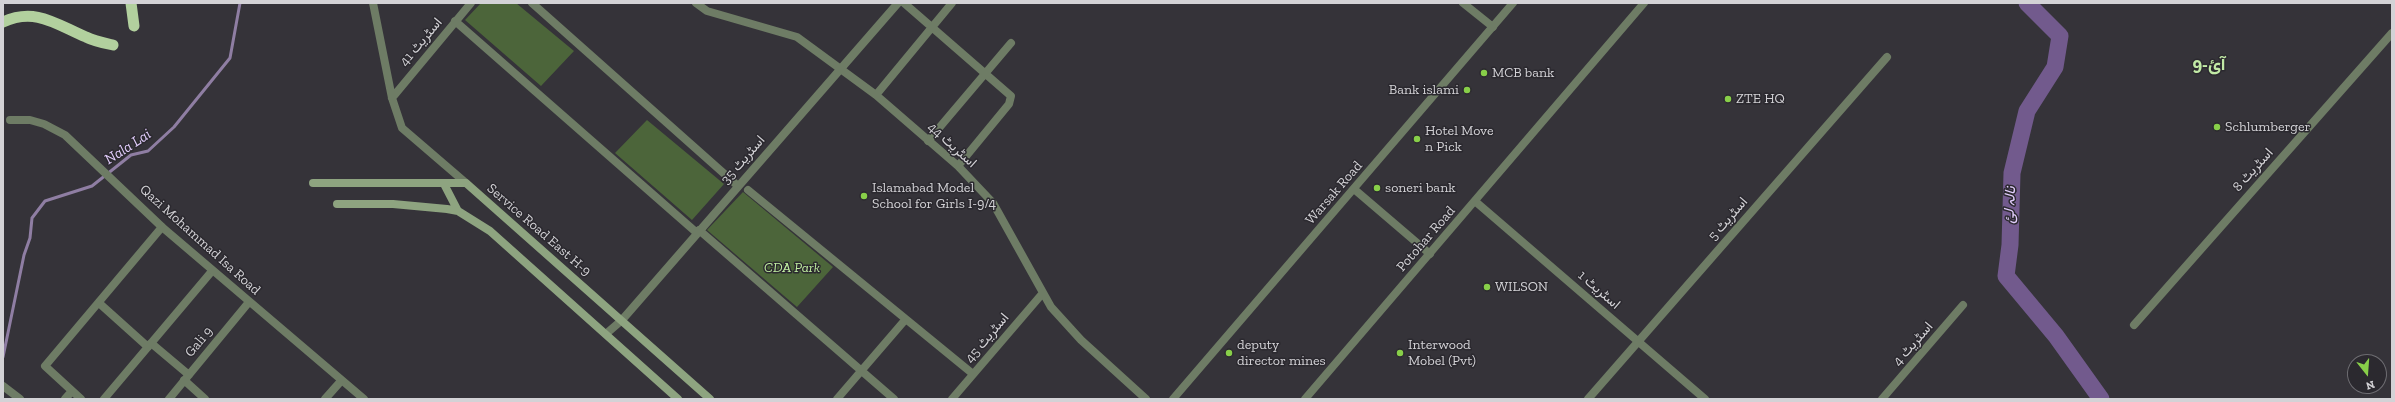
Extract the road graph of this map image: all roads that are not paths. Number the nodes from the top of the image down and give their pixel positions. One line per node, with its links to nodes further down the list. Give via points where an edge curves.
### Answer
1 (131, 3): 14 (highway)
2 (373, 3): 24 (street)
3 (471, 3): 12 (street, اسٹریٹ 41)
4 (532, 3): 31 (street)
5 (696, 3): 21 (street, اسٹریٹ 44, via 707,11 798,37)
6 (898, 3): 21 (street, اسٹریٹ 35)
7 (904, 3): 16 (street)
8 (952, 3): 16 (street)
9 (1463, 3): 15 (street)
10 (1513, 3): 15 (street, Warsak Road)
11 (1644, 3): 34 (street, Potohar Road)
12 (455, 21): 24 (street, اسٹریٹ 41); 38 (street)
13 (3, 22): 19 (highway, via 11,18 34,17 57,22 86,37)
14 (134, 26)
15 (1493, 27): 32 (street, Warsak Road)
16 (932, 29): 22 (street); 23 (street)
17 (2392, 33): 47 (street, اسٹریٹ 8)
18 (1011, 44): 22 (street)
19 (113, 45)
20 (1887, 57): 49 (street, اسٹریٹ 5)
21 (841, 68): 23 (street, اسٹریٹ 44); 31 (street, اسٹریٹ 35)
22 (984, 73): 26 (street); 27 (street, via 1009,93 1011,100)
23 (876, 95): 26 (street, اسٹریٹ 44)
24 (392, 98): 29 (street, via 402,128)
25 (10, 120): 37 (street, Qazi Mohammad Isa Road, via 30,120 65,135)
26 (928, 141): 27 (street, اسٹریٹ 44)
27 (958, 166): 41 (street, اسٹریٹ 44, via 993,203)
28 (313, 183): 30 (main road, Service Road East H-9)
29 (466, 183): 30 (main road, Service Road East H-9); 45 (main road, Service Road East H-9)
30 (444, 184): 36 (main road)
31 (738, 186): 38 (street, اسٹریٹ 35)
32 (1354, 189): 39 (street); 71 (street, Warsak Road)
33 (748, 190): 46 (street)
34 (1476, 202): 39 (street, Potohar Road); 49 (street, اسٹریٹ 1)
35 (337, 204): 36 (main road, via 393,204)
36 (458, 211): 48 (main road, via 490,231)
37 (162, 227): 40 (street, Qazi Mohammad Isa Road); 43 (street)
38 (698, 232): 45 (street, اسٹریٹ 35); 51 (street)
39 (1430, 254): 72 (street, Potohar Road)
40 (212, 271): 42 (street, Qazi Mohammad Isa Road); 50 (street)
41 (1042, 294): 52 (street, اسٹریٹ 45); 70 (street, اسٹریٹ 44, via 1082,340)
42 (250, 302): 53 (street, Gali 9); 54 (street, Qazi Mohammad Isa Road)
43 (99, 303): 50 (street); 56 (street, via 45,366)
44 (1963, 305): 75 (street, اسٹریٹ 4)
45 (622, 320): 48 (street, اسٹریٹ 35); 57 (main road, Service Road East H-9)
46 (905, 320): 51 (street); 52 (street)
47 (2134, 325)
48 (607, 333): 66 (main road)
49 (1638, 341): 73 (street, اسٹریٹ 5); 74 (street, اسٹریٹ 1)
50 (150, 345): 53 (street); 61 (street)
51 (861, 371): 67 (street); 68 (street)
52 (973, 374): 69 (street, اسٹریٹ 45)
53 (186, 378): 62 (street, Gali 9); 63 (street)
54 (341, 381): 64 (street); 65 (street, Qazi Mohammad Isa Road)
55 (3, 386): 58 (street)
56 (72, 391): 59 (street); 60 (street)
57 (705, 398)
58 (20, 399)
59 (65, 399)
60 (81, 399)
61 (104, 399)
62 (169, 399)
63 (205, 399)
64 (325, 399)
65 (364, 399)
66 (678, 399)
67 (837, 399)
68 (894, 399)
69 (952, 399)
70 (1146, 399)
71 (1173, 399)
72 (1304, 399)
73 (1588, 399)
74 (1705, 399)
75 (1882, 399)

